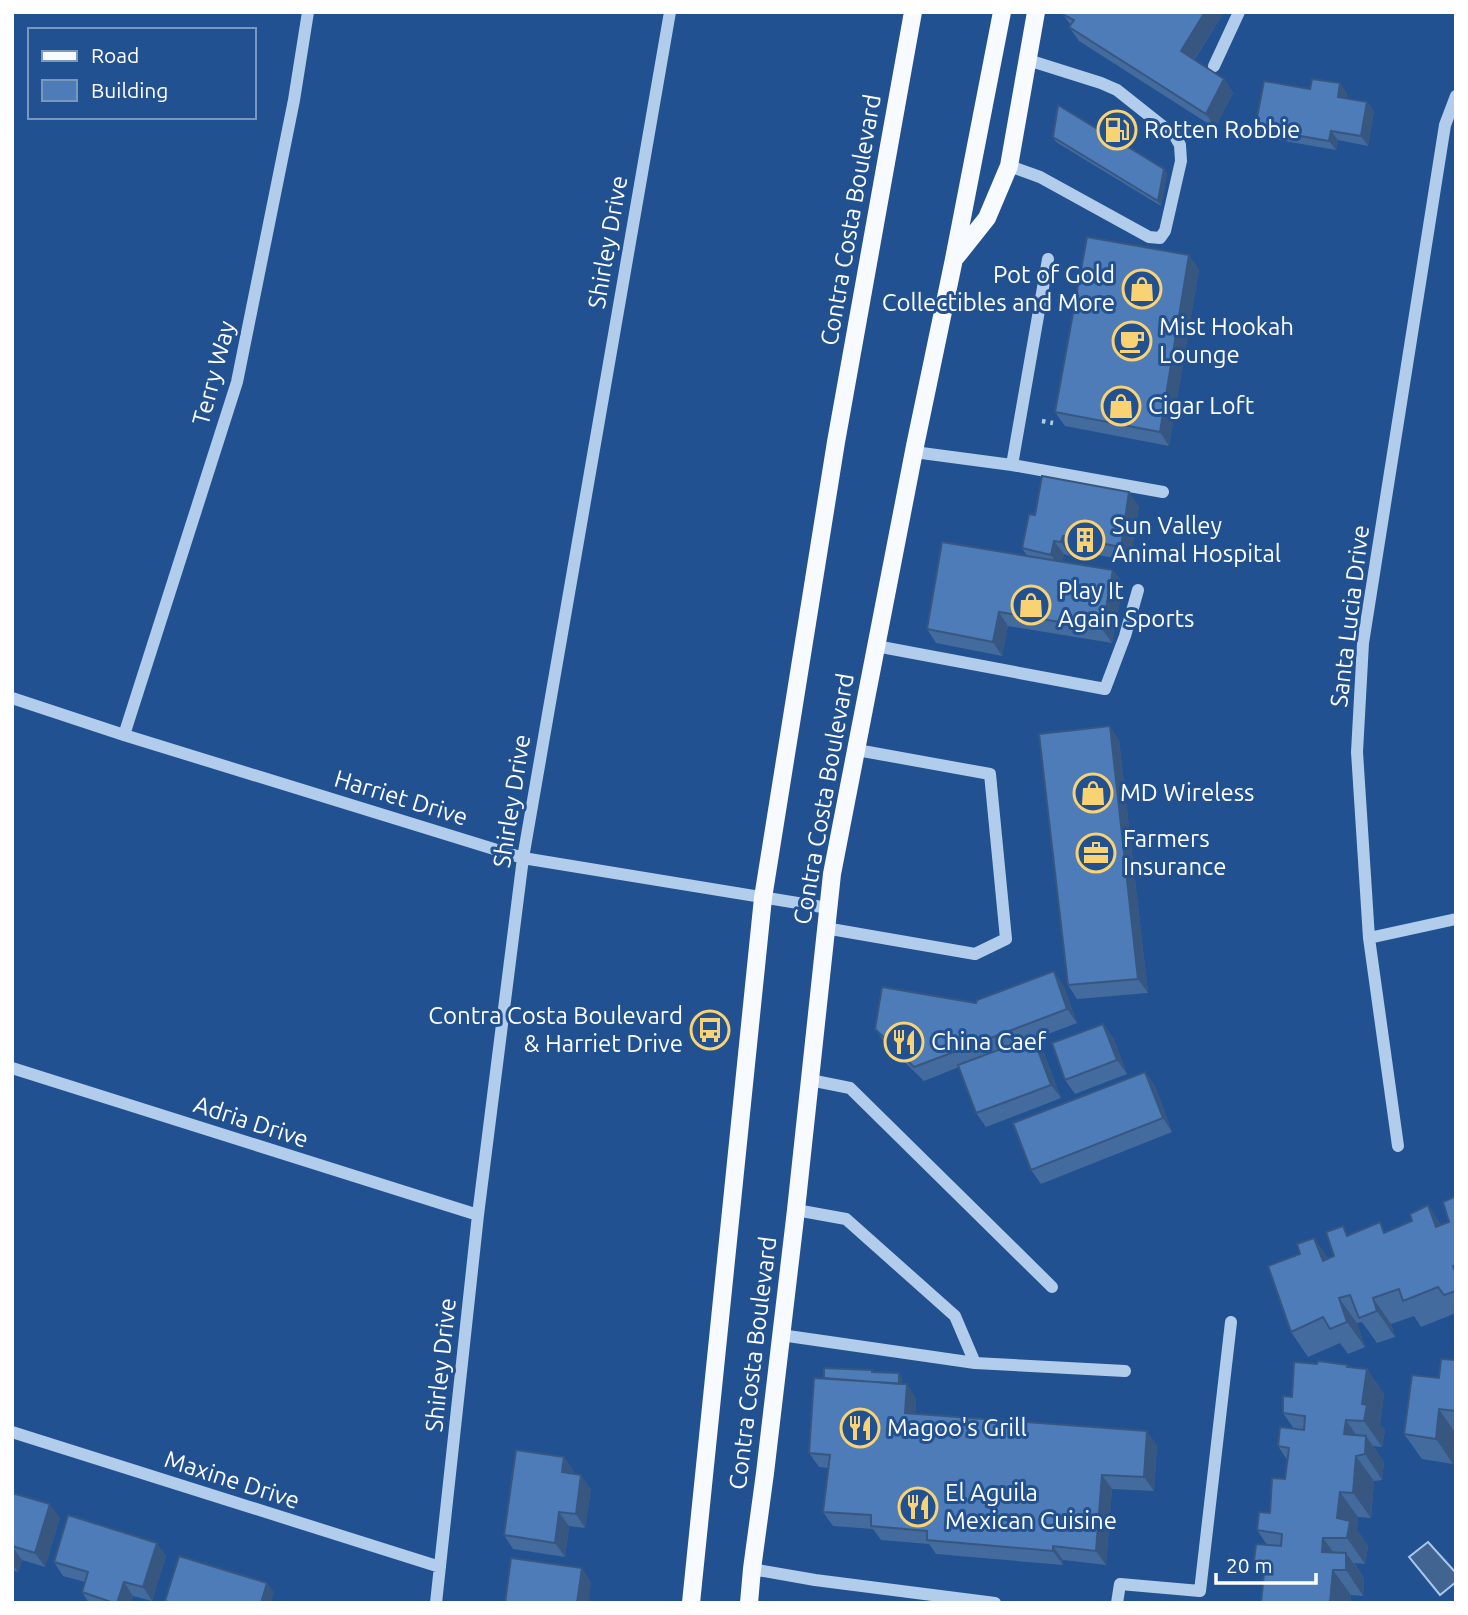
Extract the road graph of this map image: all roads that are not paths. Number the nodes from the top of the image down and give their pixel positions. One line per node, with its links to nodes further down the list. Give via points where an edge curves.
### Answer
1 (308, 12): 19 (street, Terry Way, via 295,100 237,382)
2 (670, 12): 21 (street, Shirley Drive)
3 (913, 12): 22 (main road, Contra Costa Boulevard, via 834,455)
4 (1002, 12): 11 (main road, Contra Costa Boulevard)
5 (1036, 12): 7 (main road)
6 (1239, 12): 8 (street)
7 (1028, 60): 10 (main road); 10 (street, via 1117,90 1175,136 1181,161 1160,238 1149,237 1040,177)
8 (1214, 66)
9 (1456, 96): 26 (street, Santa Lucia Drive, via 1445,125 1363,643 1357,752)
10 (1009, 166): 11 (main road, via 987,219)
11 (954, 259): 13 (main road, Contra Costa Boulevard)
12 (1048, 259): 14 (street)
13 (914, 452): 14 (street); 17 (main road, Contra Costa Boulevard)
14 (1012, 465): 15 (street)
15 (1163, 492)
16 (1138, 590): 17 (street, via 1105,689)
17 (876, 646): 20 (main road, Contra Costa Boulevard)
18 (12, 698): 19 (street, Harriet Drive)
19 (124, 734): 21 (street, Harriet Drive)
20 (856, 750): 23 (main road, Contra Costa Boulevard); 25 (street, via 990,774 1006,939 975,954)
21 (523, 858): 22 (street, Harriet Drive); 31 (street, Shirley Drive)
22 (763, 898): 23 (street, Harriet Drive); 41 (main road, Contra Costa Boulevard)
23 (828, 908): 25 (main road, Contra Costa Boulevard)
24 (1456, 919): 26 (street)
25 (825, 928): 28 (main road, Contra Costa Boulevard)
26 (1368, 938): 29 (street, Santa Lucia Drive)
27 (12, 1068): 31 (street, Adria Drive)
28 (810, 1080): 30 (main road, Contra Costa Boulevard); 32 (street, via 850,1088)
29 (1398, 1146)
30 (796, 1210): 34 (main road, Contra Costa Boulevard); 35 (street, via 846,1219 955,1316)
31 (478, 1215): 38 (street, Shirley Drive)
32 (1052, 1287)
33 (1231, 1322): 44 (street, via 1200,1591 1120,1584)
34 (781, 1335): 35 (street); 39 (main road, Contra Costa Boulevard)
35 (975, 1363): 36 (street)
36 (1125, 1371)
37 (12, 1432): 38 (street, Maxine Drive)
38 (440, 1567): 40 (street, Shirley Drive)
39 (752, 1569): 42 (main road, Contra Costa Boulevard); 43 (street)
40 (436, 1603)
41 (691, 1603)
42 (749, 1603)
43 (995, 1603)
44 (1117, 1603)

